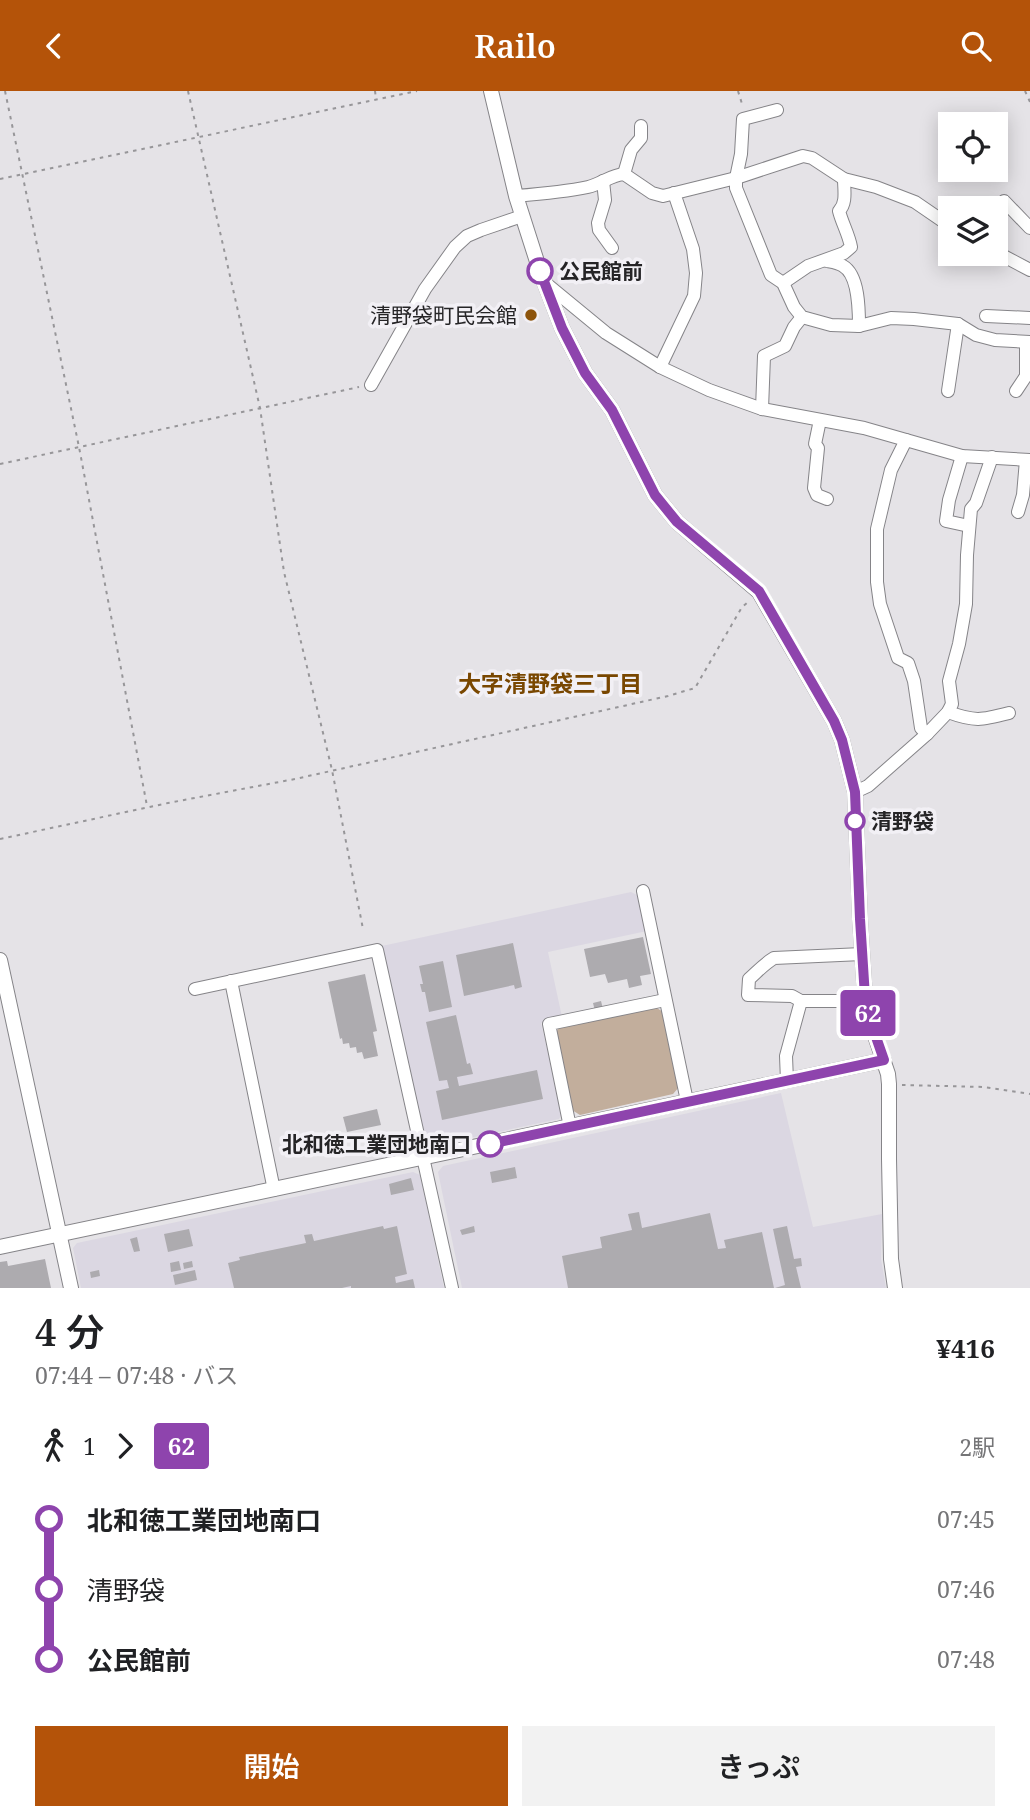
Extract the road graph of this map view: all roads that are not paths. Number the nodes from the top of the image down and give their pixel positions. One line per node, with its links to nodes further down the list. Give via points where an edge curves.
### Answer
1 (491, 91): 9 (street)
2 (777, 110): 5 (street, via 743,119)
3 (641, 127): 4 (street, via 641,138 631,150)
4 (624, 174): 7 (street); 8 (street, via 652,193)
5 (736, 178): 6 (street, via 803,156); 8 (street); 19 (street, via 771,275)
6 (844, 179): 12 (street, via 915,202); 16 (street, via 839,211 851,247)
7 (603, 181): 9 (street); 14 (street, via 605,200 598,223)
8 (674, 193): 26 (street, via 696,273 694,296)
9 (516, 196): 11 (street)
10 (1008, 205): 13 (street)
11 (522, 216): 18 (street); 27 (street, via 467,236 454,247)
12 (938, 218)
13 (1030, 228)
14 (612, 248)
15 (1008, 258): 17 (street)
16 (827, 261): 19 (street, via 808,266); 24 (street, via 845,266 850,273 857,291)
17 (1030, 270)
18 (544, 282): 26 (street, via 606,333); 42 (street, via 585,373 612,410 655,495 677,522 759,591 834,721)
19 (783, 283): 21 (street)
20 (986, 316): 22 (street)
21 (802, 317): 24 (street); 30 (street, via 785,346 764,356)
22 (1030, 318)
23 (958, 324): 24 (street, via 891,318); 25 (street, via 985,338); 28 (street)
24 (859, 326)
25 (1028, 342): 29 (street, via 1026,376)
26 (660, 367): 30 (street)
27 (371, 385)
28 (948, 391)
29 (1016, 391)
30 (762, 409): 31 (street)
31 (820, 420): 32 (street); 36 (street, via 814,488)
32 (906, 440): 33 (street); 41 (street, via 891,470 877,529 877,582 898,659 908,663 914,681 920,728)
33 (962, 456): 34 (street); 38 (street, via 946,521)
34 (992, 457): 35 (street); 38 (street)
35 (1028, 460): 37 (street)
36 (827, 499)
37 (1018, 512)
38 (969, 526): 39 (street, via 966,604 949,681 952,704)
39 (948, 712): 40 (street, via 969,720); 41 (street)
40 (1009, 713)
41 (927, 734): 42 (street, via 869,786)
42 (855, 792): 44 (street)
43 (643, 891): 49 (street)
44 (862, 954): 48 (street); 50 (street, via 774,958 749,979 748,995 792,996)
45 (0, 960): 57 (street)
46 (230, 981): 47 (street); 55 (street, via 377,950); 56 (street)
47 (195, 989)
48 (865, 997): 50 (street); 51 (street)
49 (665, 1000): 53 (street); 54 (street, via 549,1024)
50 (801, 1001): 52 (street, via 786,1056)
51 (884, 1060): 52 (street); 61 (street, via 889,1084)
52 (787, 1081): 53 (street)
53 (687, 1101): 54 (street)
54 (570, 1127): 55 (street)
55 (425, 1159): 56 (street); 60 (street)
56 (274, 1190): 57 (street)
57 (60, 1236): 58 (street); 59 (street)
58 (0, 1247)
59 (71, 1288)
60 (452, 1288)
61 (895, 1288)

